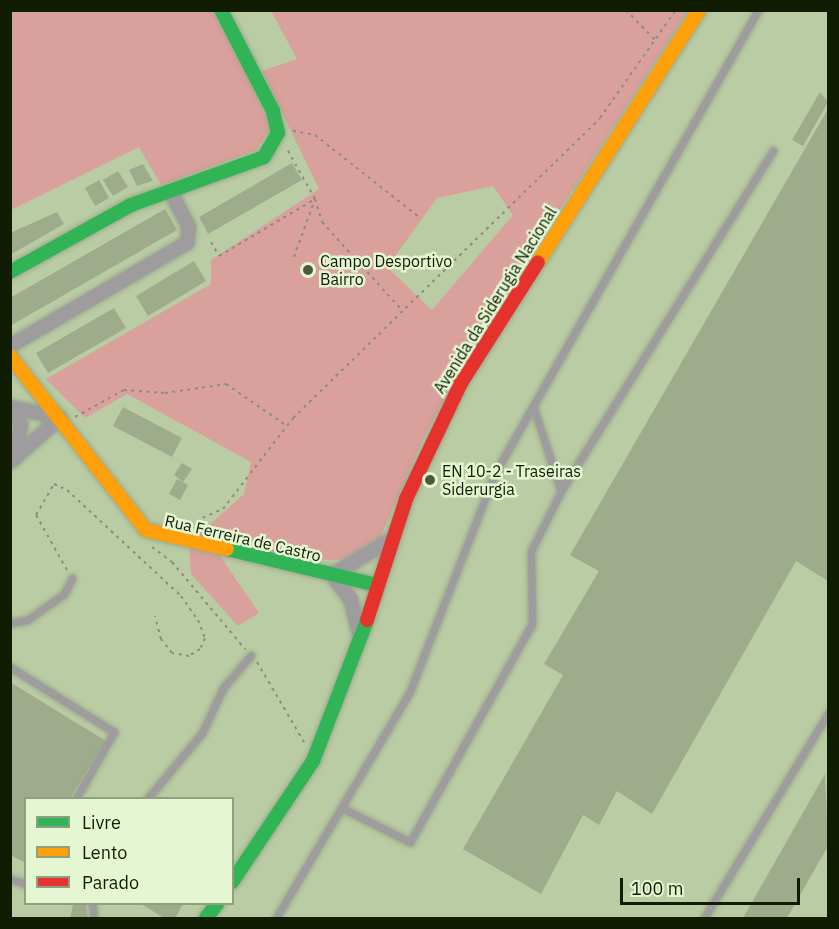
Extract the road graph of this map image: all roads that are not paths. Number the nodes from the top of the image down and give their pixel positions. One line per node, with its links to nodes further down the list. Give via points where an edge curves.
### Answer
1 (221, 10): 5 (main road, via 283,133 264,157 251,165)
2 (699, 10): 16 (main road, Avenida da Siderugia Nacional, via 466,374 420,464)
3 (758, 10): 10 (lane)
4 (773, 151): 15 (lane)
5 (170, 191): 6 (main road, via 106,217); 7 (street, via 189,227 187,243)
6 (10, 272)
7 (10, 346)
8 (10, 356): 9 (main road, Rua Ferreira de Castro)
9 (41, 391): 12 (street); 13 (main road, Rua Ferreira de Castro)
10 (533, 406): 15 (lane); 27 (lane, via 495,473 410,691)
11 (10, 407): 12 (street); 14 (street, via 21,426)
12 (30, 412): 13 (street)
13 (60, 418): 14 (street); 17 (main road, Rua Ferreira de Castro, via 146,530)
14 (13, 460)
15 (561, 491): 27 (lane, via 531,550 532,624 410,842)
16 (392, 539): 17 (street, Rua Ferreira de Castro); 19 (main road, Avenida da Siderugia Nacional)
17 (332, 575): 19 (main road, Rua Ferreira de Castro); 21 (street, via 356,612)
18 (72, 578): 20 (lane, via 64,594 27,620)
19 (377, 585): 21 (main road, Avenida da Siderugia Nacional)
20 (10, 623)
21 (358, 642): 28 (main road, Avenida da Siderugia Nacional, via 313,761)
22 (251, 655): 26 (lane, via 224,688 202,733)
23 (10, 667): 25 (lane, via 114,732)
24 (828, 713): 32 (lane)
25 (77, 797)
26 (149, 797)
27 (342, 808): 31 (lane)
28 (234, 879)
29 (216, 905): 30 (main road)
30 (206, 918)
31 (276, 918)
32 (704, 918)

